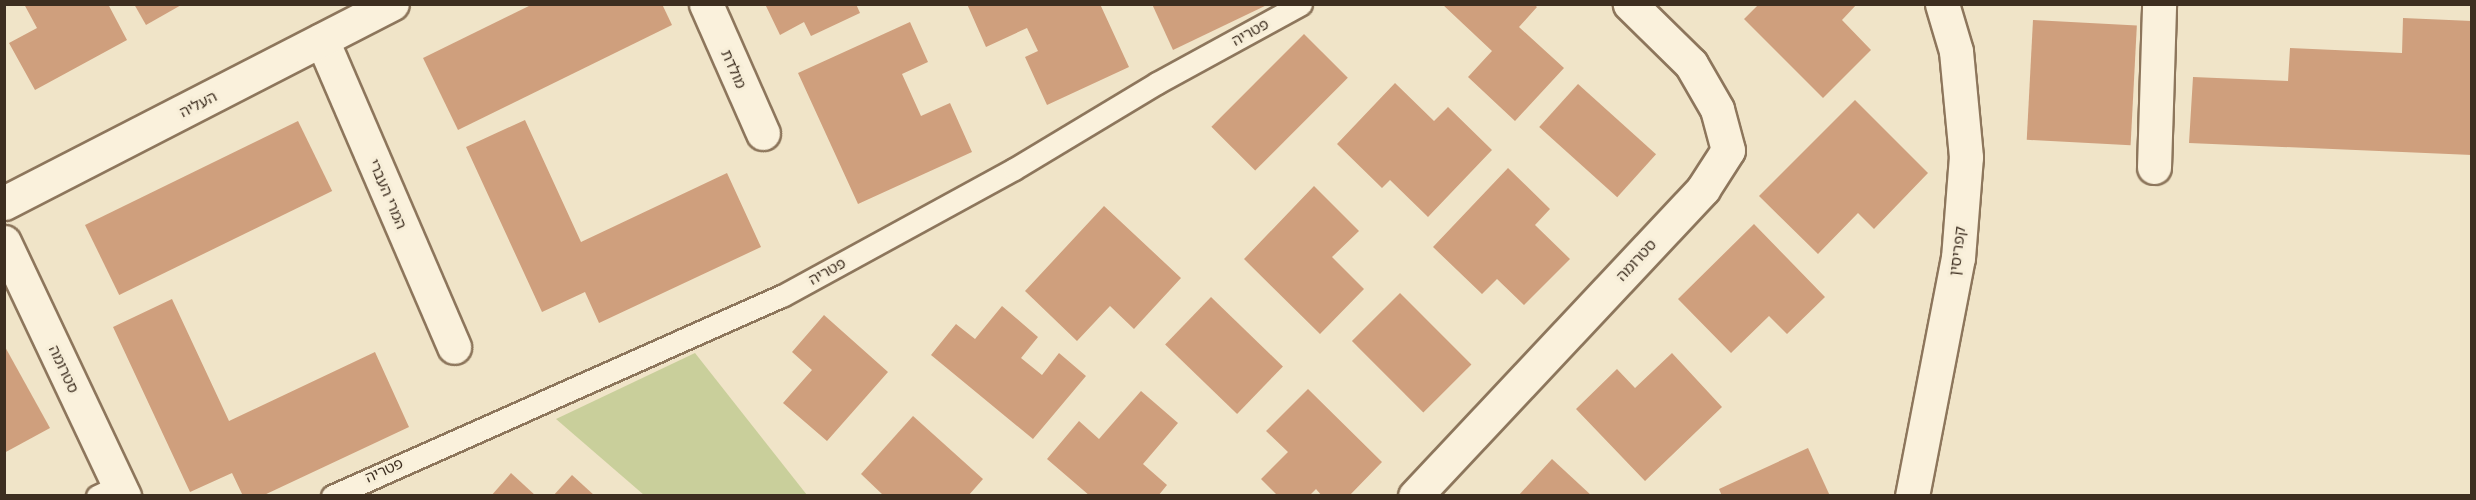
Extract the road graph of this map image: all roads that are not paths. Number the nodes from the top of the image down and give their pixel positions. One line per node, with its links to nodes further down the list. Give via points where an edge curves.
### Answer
1 (392, 4): 7 (street, העליה)
2 (706, 4): 8 (street, מולדת)
3 (1301, 4): 14 (lane, פטריה, via 1157,83 1014,169 782,296)
4 (1630, 4): 15 (street, סטרומה, via 1691,64 1717,109 1728,150 1703,189)
5 (1942, 4): 16 (street, קפריסין, via 1956,51 1966,157 1958,258)
6 (2159, 4): 9 (street)
7 (322, 40): 10 (street, העליה); 12 (street, המרי העברי)
8 (763, 133)
9 (2154, 167)
10 (4, 203)
11 (4, 242): 13 (street, סטרומה)
12 (454, 347)
13 (113, 492)
14 (332, 495)
15 (1415, 495)
16 (1912, 495)

